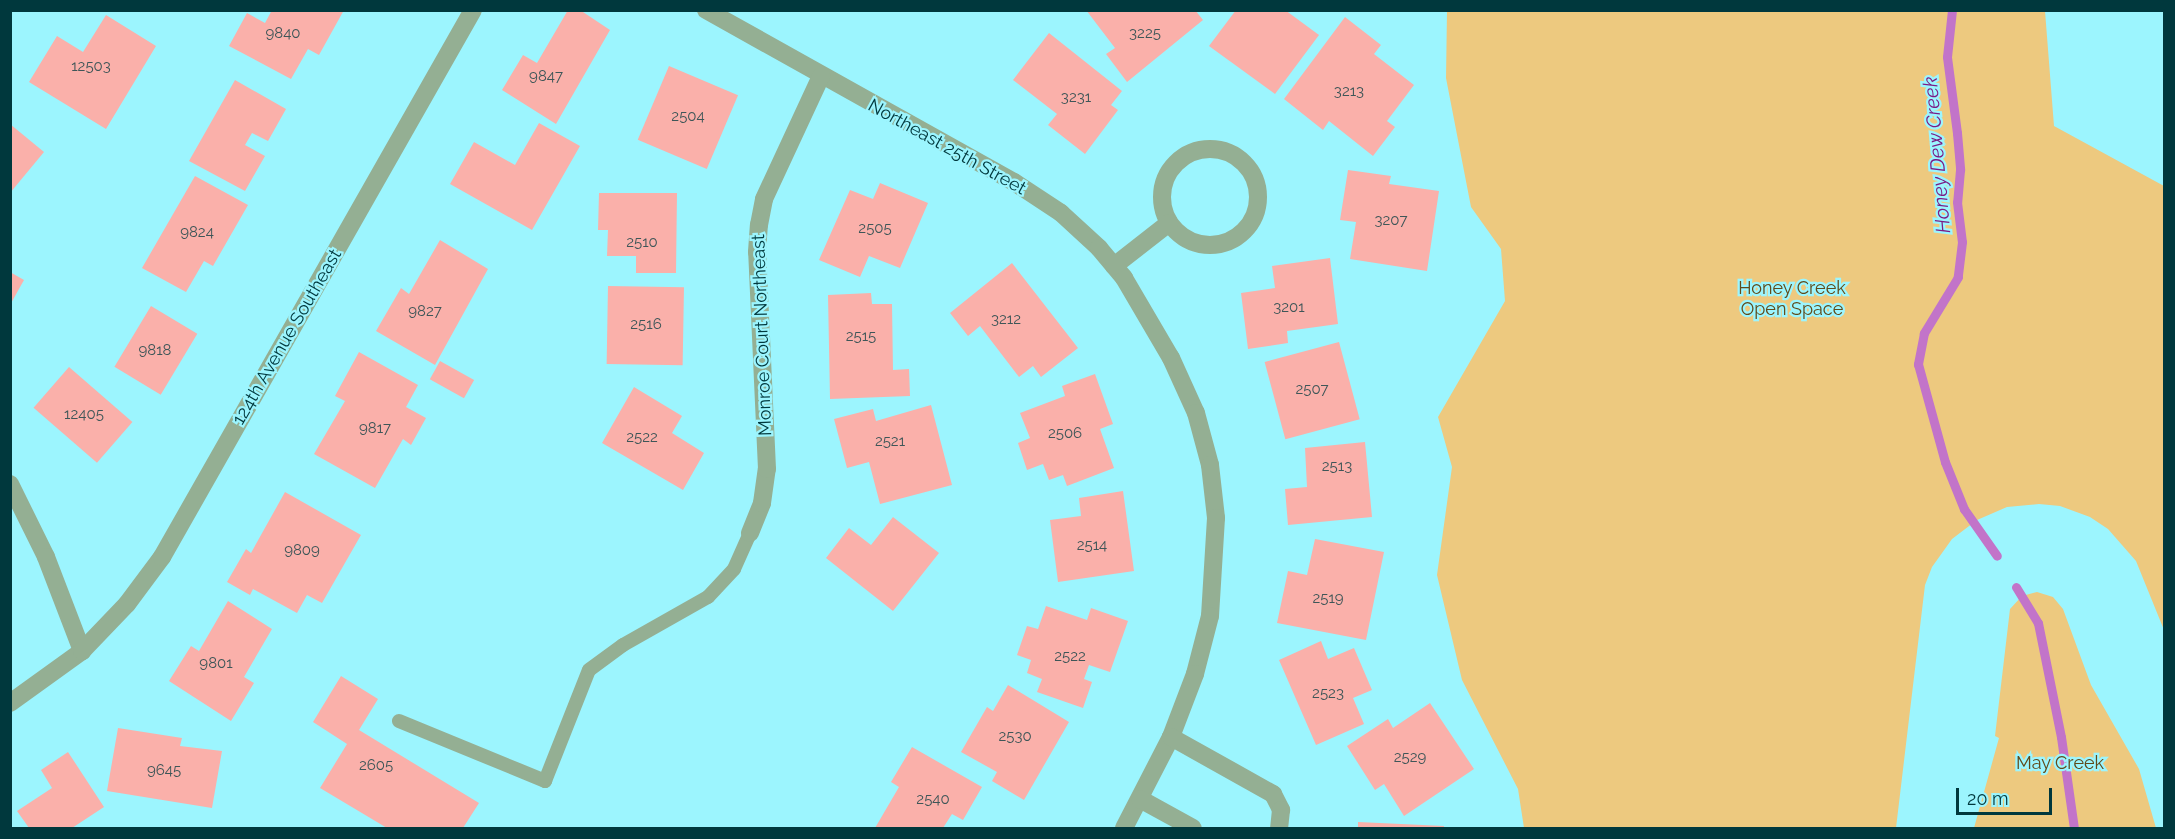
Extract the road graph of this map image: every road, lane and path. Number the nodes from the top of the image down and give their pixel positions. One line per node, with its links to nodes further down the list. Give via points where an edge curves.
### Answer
1 (473, 10): 8 (street, 124th Avenue Southeast, via 162,556 127,604)
2 (706, 10): 3 (street, Northeast 25th Street)
3 (820, 76): 5 (street, Northeast 25th Street, via 1014,182 1061,213); 7 (street, Monroe Court Northeast, via 764,199 759,225 767,469 762,503)
4 (1169, 223): 4 (street, via 1195,243 1211,245 1242,234 1258,205 1252,173 1227,151 1197,150 1184,156 1172,166 1163,187 1163,209); 5 (street)
5 (1114, 266): 11 (street, Northeast 25th Street, via 1172,358 1196,413 1210,465 1216,518 1210,616 1195,674)
6 (10, 484): 8 (street, via 46,557)
7 (750, 533): 10 (lane, via 734,570 708,597 623,645 589,670 545,781)
8 (82, 651): 9 (street, 124th Avenue Southeast)
9 (10, 704)
10 (399, 721)
11 (1171, 737): 12 (street, Northeast 25th Street); 15 (street, via 1273,794 1281,810)
12 (1140, 799): 13 (street, Northeast 25th Street); 14 (street)
13 (1124, 828)
14 (1193, 828)
15 (1279, 828)

